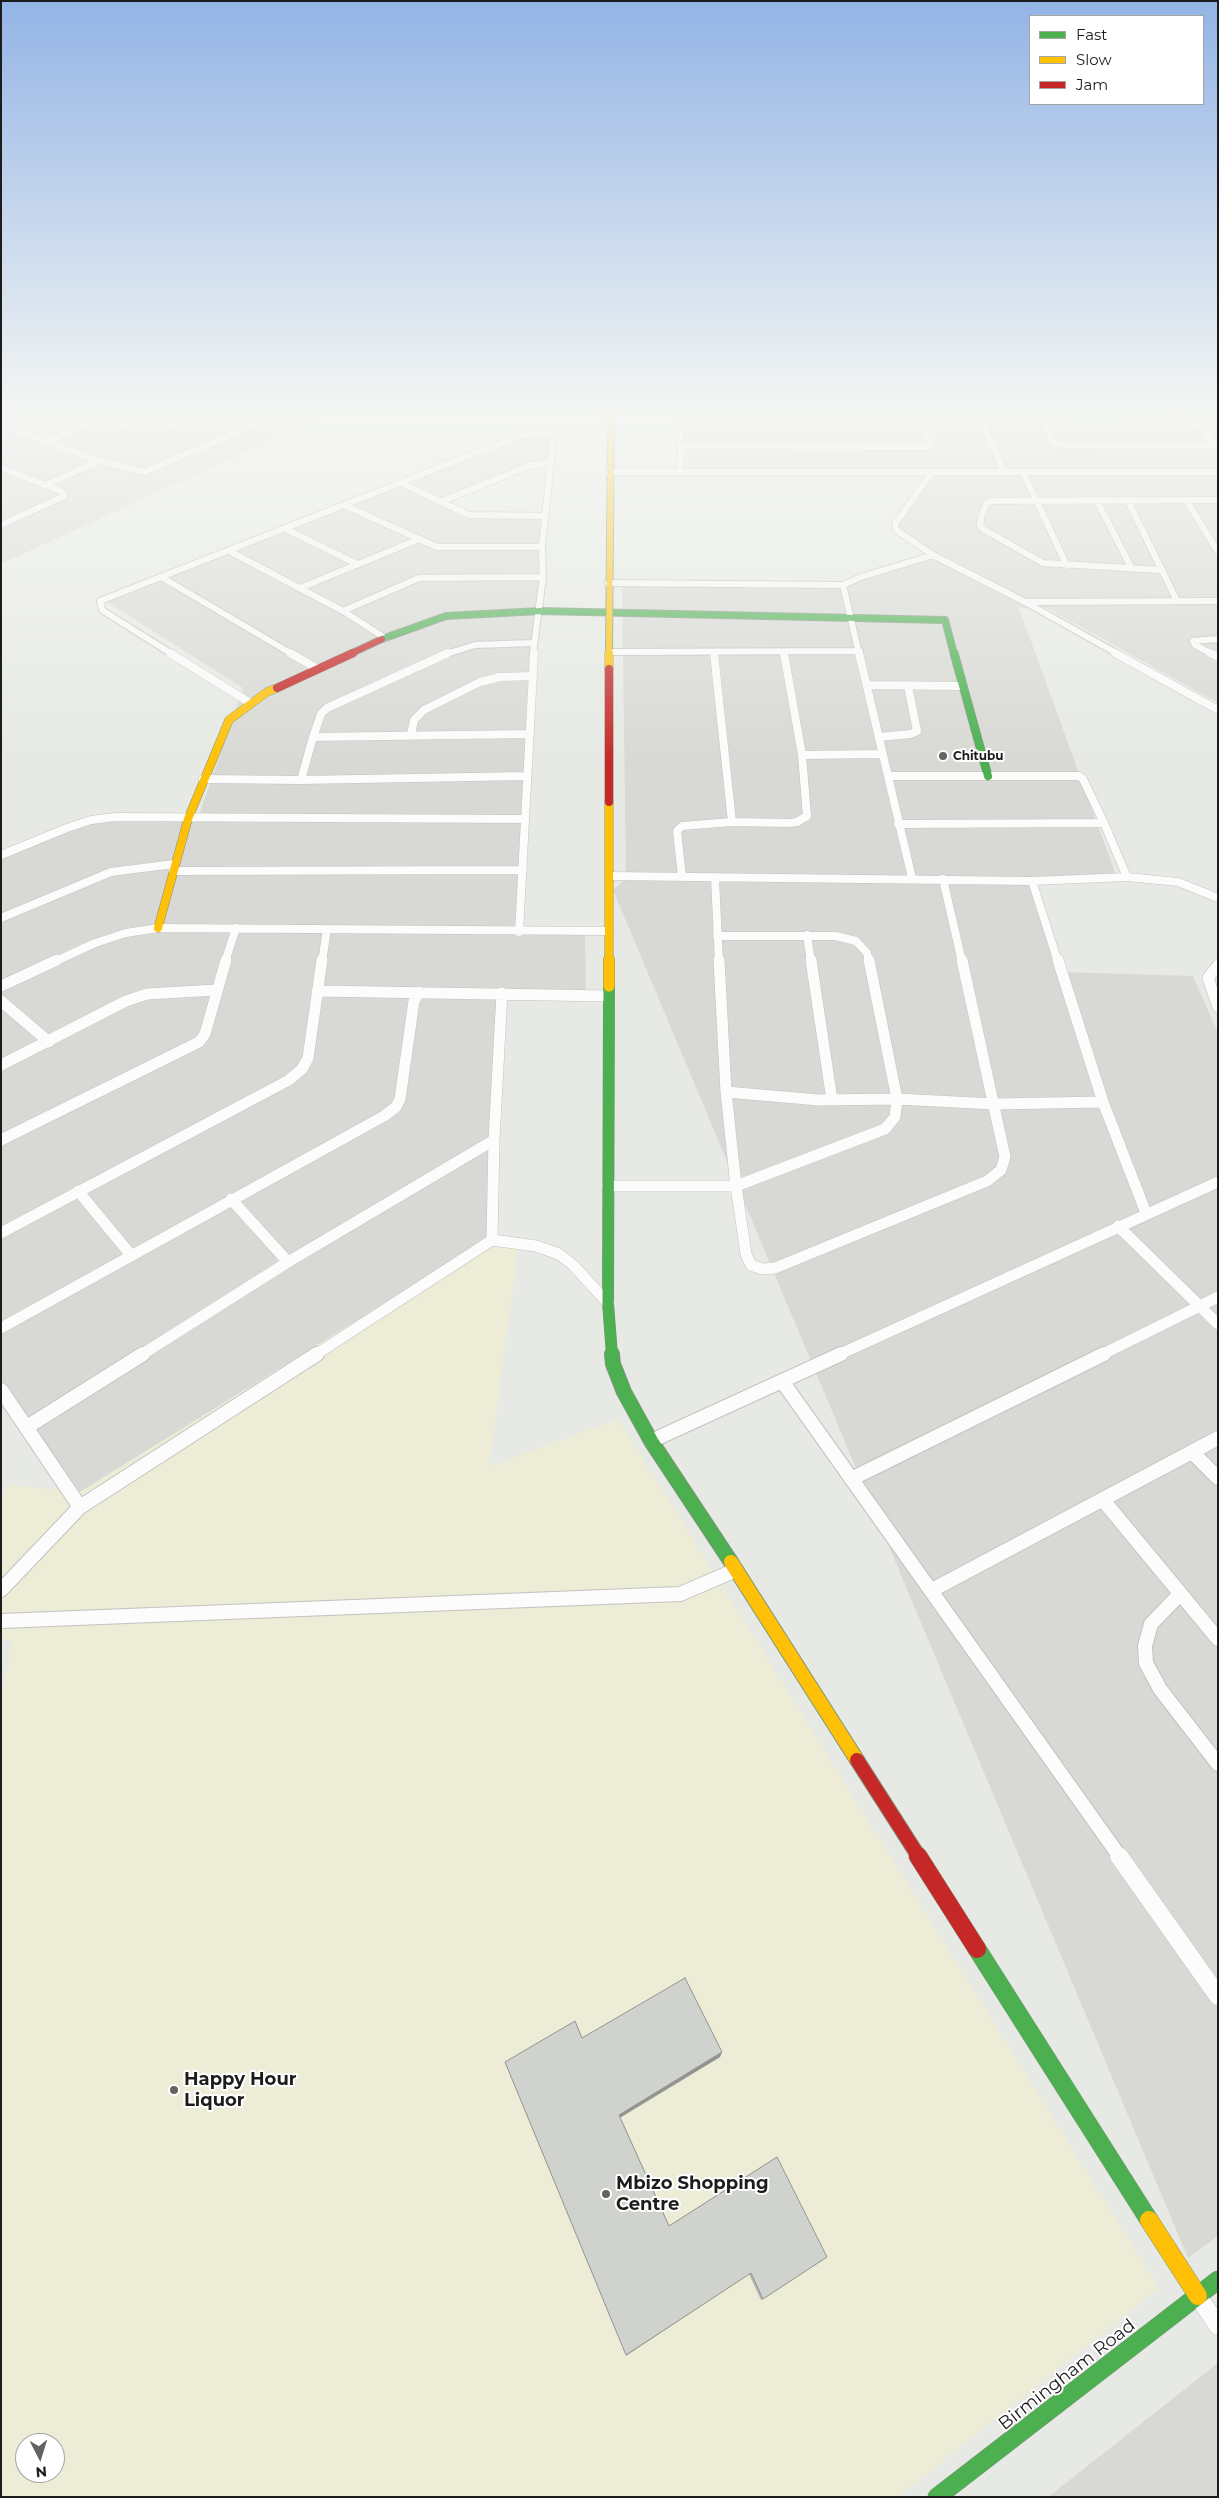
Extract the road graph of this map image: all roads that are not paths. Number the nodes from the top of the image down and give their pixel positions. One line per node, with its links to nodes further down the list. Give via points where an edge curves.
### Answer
1 (286, 529): 13 (street); 16 (street)
2 (393, 529): 11 (street)
3 (544, 529): 12 (street)
4 (608, 529): 22 (street)
5 (896, 529): 15 (street, via 898,534)
6 (986, 529): 17 (street, via 1037,561)
7 (1050, 529): 17 (street)
8 (1111, 529): 18 (street)
9 (1142, 529): 19 (street)
10 (1204, 529): 14 (street)
11 (417, 540): 12 (street, via 445,548); 16 (street)
12 (542, 546): 20 (street)
13 (231, 552): 21 (street); 24 (street)
14 (1218, 552)
15 (933, 555): 23 (street, via 860,576); 27 (street)
16 (357, 564): 24 (street)
17 (1067, 566): 18 (street)
18 (1132, 569): 19 (street)
19 (1162, 570): 25 (street)
20 (543, 577): 29 (street, via 419,578); 30 (street)
21 (163, 578): 41 (street); 46 (street, via 104,599 100,601 100,607)
22 (608, 584): 23 (street); 31 (street)
23 (844, 585): 32 (street)
24 (300, 588): 29 (street)
25 (1177, 601): 26 (street); 27 (street)
26 (1216, 601): 28 (street)
27 (1025, 602): 47 (street)
28 (1218, 609)
29 (344, 611): 33 (street)
30 (540, 611): 31 (street); 33 (street, via 446,616); 35 (street)
31 (608, 614): 32 (street); 37 (street)
32 (851, 617): 36 (street); 45 (street, via 945,620)
33 (385, 638): 41 (street)
34 (1218, 639): 40 (street, via 1193,641 1194,645)
35 (534, 642): 42 (street); 50 (street, via 475,645 454,650 327,708 321,714)
36 (860, 651): 39 (street); 43 (street)
37 (609, 652): 38 (street); 67 (street)
38 (714, 652): 39 (street); 61 (street)
39 (784, 652): 53 (street)
40 (1218, 657)
41 (316, 668): 46 (street)
42 (533, 676): 48 (street, via 500,677 480,682 419,714); 49 (street)
43 (867, 685): 44 (street); 51 (street)
44 (908, 686): 45 (street); 51 (street, via 916,731)
45 (962, 686): 56 (street)
46 (250, 703): 57 (street, via 229,720)
47 (1218, 710)
48 (410, 734): 49 (street); 50 (street)
49 (530, 734): 54 (street)
50 (313, 737): 58 (street)
51 (879, 737): 52 (street)
52 (883, 754): 53 (street); 55 (street)
53 (802, 755): 61 (street, via 807,816 789,823)
54 (527, 776): 58 (street); 60 (street)
55 (889, 776): 56 (street); 63 (street)
56 (988, 776): 62 (street, via 1079,776)
57 (203, 779): 58 (street); 59 (street)
58 (301, 780)
59 (188, 819): 60 (street); 64 (street, via 115,817 91,820); 65 (street)
60 (525, 819): 66 (street)
61 (732, 822): 68 (street, via 682,826 677,831)
62 (1104, 823): 63 (street); 71 (street)
63 (898, 824): 70 (street)
64 (1, 854)
65 (174, 867): 66 (street); 75 (street, via 110,872); 76 (street)
66 (522, 870): 80 (street)
67 (610, 876): 68 (street); 79 (street)
68 (682, 878): 69 (street)
69 (715, 878): 70 (street); 81 (street)
70 (912, 878): 72 (street)
71 (1127, 878): 73 (street); 74 (street, via 1178,882)
72 (943, 880): 73 (street); 98 (street)
73 (1032, 881): 97 (street)
74 (1218, 898)
75 (1, 918)
76 (158, 928): 77 (street); 84 (street, via 126,933 95,943)
77 (236, 928): 78 (street); 85 (street)
78 (327, 929): 80 (street); 86 (street)
79 (609, 931): 80 (street); 89 (street)
80 (519, 932)
81 (717, 936): 82 (street); 94 (street)
82 (806, 936): 95 (street, via 847,937 856,941 867,954); 96 (street)
83 (1218, 964): 91 (street, via 1208,978)
84 (1, 986)
85 (216, 990): 92 (street, via 147,994 126,1001); 99 (street, via 205,1034 199,1042)
86 (317, 991): 87 (street); 104 (street, via 308,1058 302,1069 289,1080)
87 (420, 992): 88 (street); 105 (street, via 414,1001 400,1099 396,1106 384,1116)
88 (502, 994): 89 (street); 100 (street)
89 (608, 996): 102 (street)
90 (1, 1001): 92 (street)
91 (1218, 1007)
92 (49, 1042): 93 (street)
93 (1, 1065)
94 (726, 1092): 96 (street); 103 (street)
95 (897, 1099): 96 (street); 98 (street); 103 (street, via 895,1116 885,1129 876,1134)
96 (832, 1100)
97 (1103, 1102): 98 (street); 106 (street)
98 (995, 1104): 103 (street, via 1005,1157 1001,1170 987,1182 775,1268 762,1269 751,1264 746,1254)
99 (1, 1140)
100 (494, 1140): 109 (street); 111 (street)
101 (1218, 1182): 106 (street)
102 (608, 1186): 103 (street); 113 (street)
103 (736, 1186)
104 (78, 1191): 108 (street); 110 (street)
105 (231, 1199): 110 (street); 111 (street)
106 (1146, 1213): 107 (street)
107 (1118, 1226): 114 (street); 117 (street)
108 (1, 1233)
109 (492, 1240): 113 (street, via 536,1246 559,1254 574,1265); 126 (street)
110 (130, 1255): 116 (street)
111 (288, 1262): 119 (street)
112 (1218, 1297): 114 (street)
113 (608, 1302): 121 (street, via 613,1364)
114 (1200, 1306): 115 (street); 124 (street)
115 (1218, 1324)
116 (1, 1328)
117 (782, 1381): 121 (street); 124 (street)
118 (1, 1390): 119 (street)
119 (26, 1427): 126 (street)
120 (1218, 1438): 122 (street)
121 (651, 1441): 127 (street)
122 (1192, 1452): 123 (street); 125 (street)
123 (1218, 1478)
124 (851, 1479): 129 (street)
125 (1103, 1500): 129 (street); 130 (street)
126 (80, 1507): 128 (street)
127 (736, 1570): 131 (street, via 680,1594); 136 (street)
128 (1, 1590)
129 (932, 1590): 134 (street)
130 (1180, 1595): 132 (street); 133 (street, via 1151,1624 1145,1646 1146,1663 1160,1689)
131 (1, 1621)
132 (1218, 1639)
133 (1218, 1764)
134 (1215, 1987)
135 (1218, 2280): 136 (street, Birmingham Road)
136 (1198, 2296): 137 (street); 138 (street, Birmingham Road)
137 (1218, 2326)
138 (937, 2497)

